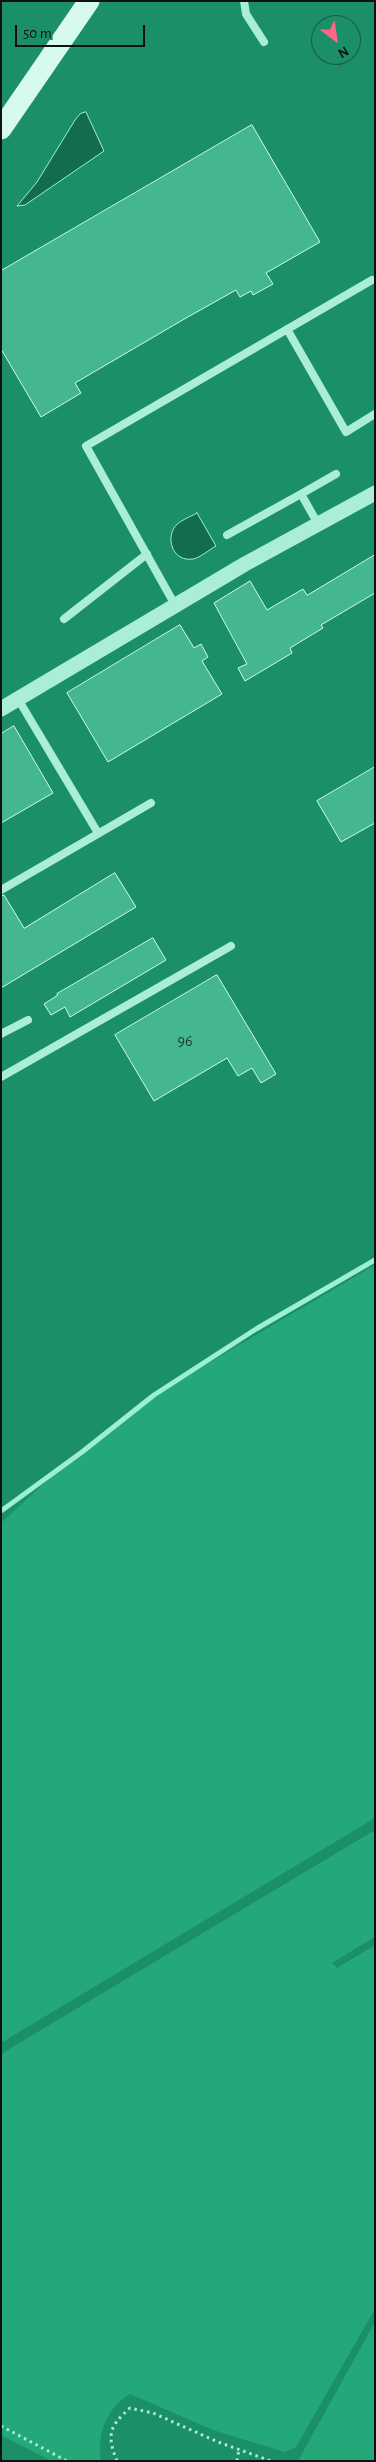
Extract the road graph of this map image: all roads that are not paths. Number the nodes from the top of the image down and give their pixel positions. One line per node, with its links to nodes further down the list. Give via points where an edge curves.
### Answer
1 (89, 1): 4 (main road)
2 (244, 1): 3 (lane, via 246,14)
3 (264, 42)
4 (1, 129)
5 (372, 280): 6 (lane)
6 (287, 329): 7 (lane, via 346,432); 13 (lane, via 86,446)
7 (375, 414)
8 (336, 474): 10 (lane)
9 (375, 493): 11 (street)
10 (301, 494): 11 (lane); 12 (lane)
11 (318, 524): 14 (street)
12 (227, 535)
13 (146, 554): 14 (lane); 15 (lane)
14 (175, 605): 16 (street)
15 (64, 619)
16 (18, 699): 17 (street); 19 (lane)
17 (1, 709)
18 (151, 803): 19 (lane)
19 (98, 833): 20 (lane)
20 (1, 890)
21 (232, 946): 24 (lane)
22 (28, 1020): 23 (lane)
23 (1, 1034)
24 (1, 1077)

